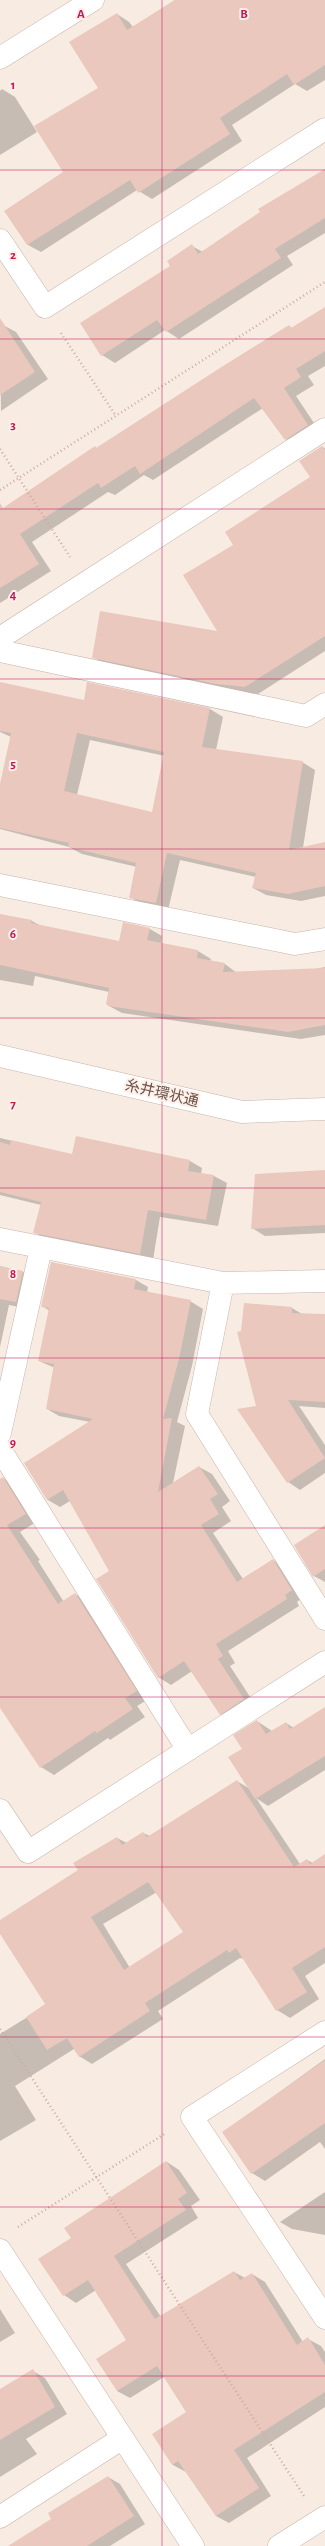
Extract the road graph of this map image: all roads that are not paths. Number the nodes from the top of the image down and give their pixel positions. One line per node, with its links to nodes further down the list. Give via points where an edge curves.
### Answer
1 (93, 0): 2 (street)
2 (0, 58)
3 (325, 129): 4 (street, via 45,307)
4 (0, 240)
5 (325, 429): 6 (street)
6 (0, 638)
7 (0, 651): 8 (street, via 306,716)
8 (325, 704)
9 (0, 885): 10 (street, via 295,944)
10 (325, 939)
11 (0, 1056): 12 (street, 糸井環状通, via 242,1112)
12 (325, 1109)
13 (0, 1239): 14 (street)
14 (41, 1248): 16 (street); 17 (street)
15 (325, 1281): 16 (street)
16 (223, 1283): 19 (street, via 197,1414)
17 (0, 1433)
18 (0, 1449): 21 (street)
19 (325, 1619)
20 (325, 1662): 21 (street)
21 (188, 1750): 22 (street, via 28,1852)
22 (0, 1810)
23 (325, 2032): 25 (street, via 192,2117)
24 (0, 2250): 26 (street)
25 (324, 2316)
26 (121, 2439): 27 (street); 29 (street)
27 (0, 2517)
28 (322, 2519): 30 (street)
29 (193, 2546)
30 (279, 2546)

